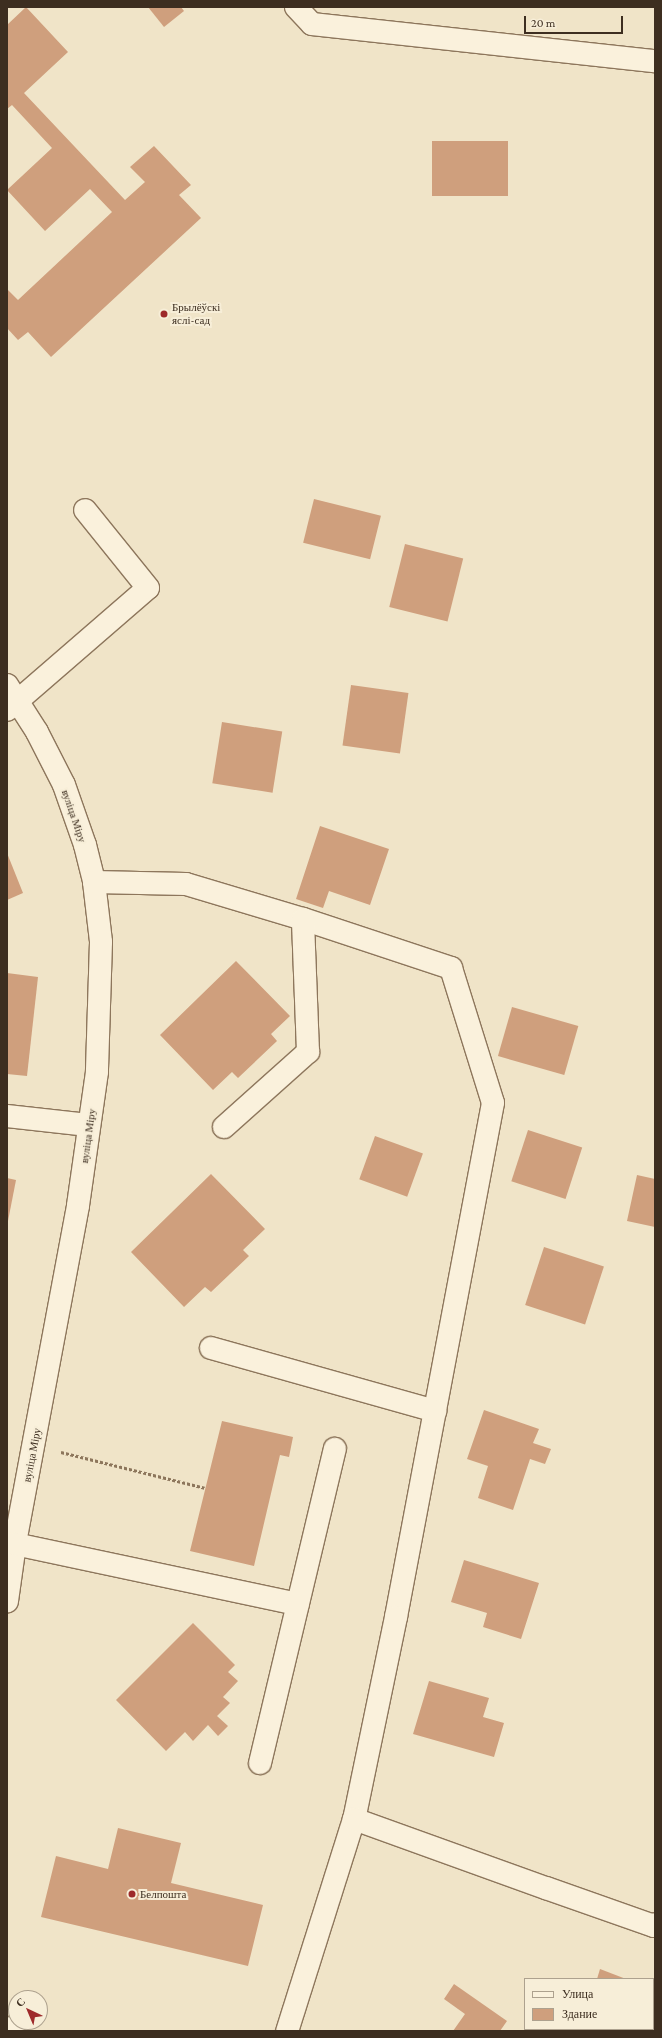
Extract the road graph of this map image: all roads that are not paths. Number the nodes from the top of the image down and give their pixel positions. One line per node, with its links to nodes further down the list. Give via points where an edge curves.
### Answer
1 (296, 7): 2 (street, via 312,24)
2 (655, 61)
3 (85, 510): 4 (street, via 148,588)
4 (11, 698): 5 (street, вуліца Міру, via 37,732 64,785 85,845)
5 (94, 882): 6 (street, via 186,884); 8 (street, вуліца Міру, via 101,942 96,1072)
6 (303, 919): 9 (street, via 308,1052); 11 (street, via 450,968 493,1102)
7 (7, 1116): 8 (street)
8 (89, 1126): 13 (street, вуліца Міру, via 78,1206)
9 (224, 1127)
10 (211, 1348): 11 (street)
11 (435, 1411): 17 (street)
12 (335, 1449): 15 (street)
13 (15, 1544): 14 (street, вуліца Міру); 15 (street)
14 (7, 1601)
15 (298, 1604): 16 (street)
16 (260, 1763)
17 (354, 1819): 18 (street); 21 (street)
18 (654, 1925)
19 (7, 2028): 20 (street)
20 (13, 2031)
21 (287, 2031)

